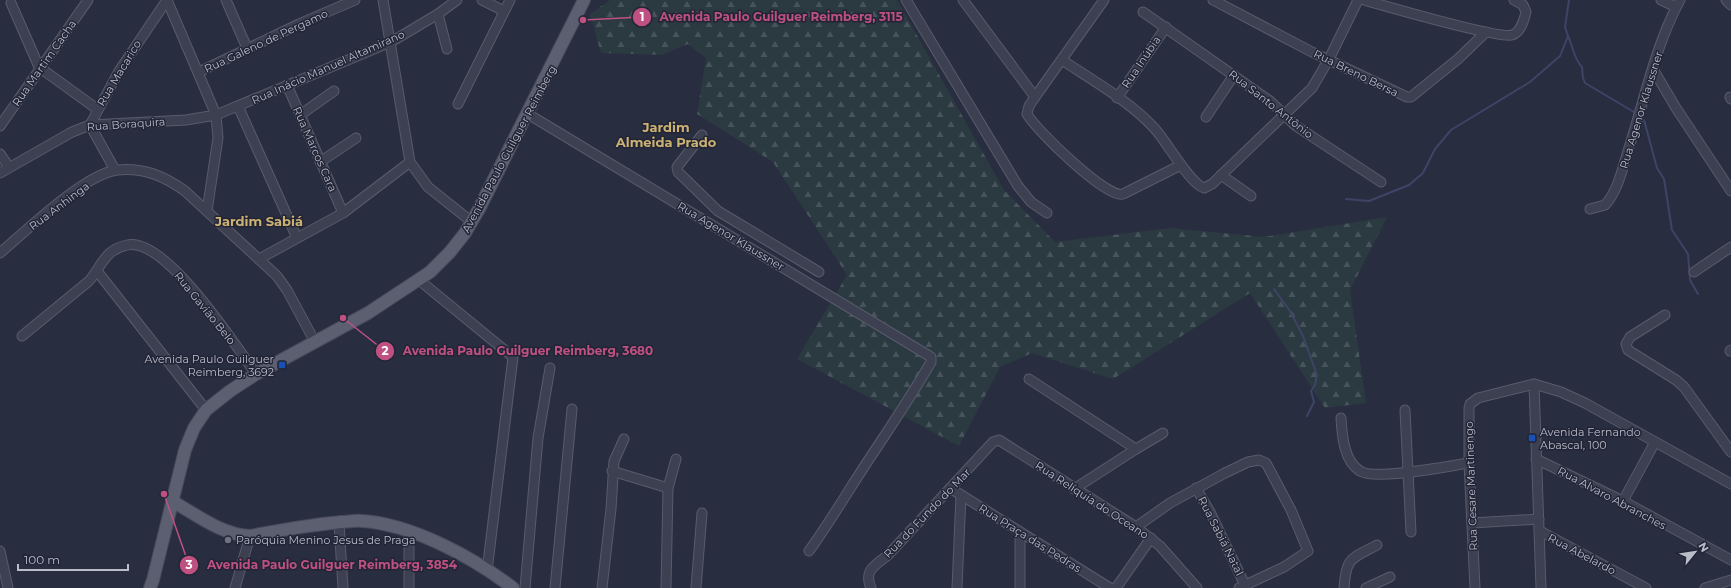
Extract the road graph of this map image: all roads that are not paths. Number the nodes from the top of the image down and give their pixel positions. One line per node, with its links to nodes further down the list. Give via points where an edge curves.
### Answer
1 (88, 0): 32 (street, Rua Martim Cacha)
2 (167, 0): 34 (street); 42 (street, Rua Macarico, via 119,71)
3 (226, 0): 28 (street)
4 (355, 0): 28 (street, Rua Galeno de Pergamo)
5 (383, 0): 27 (street)
6 (457, 0): 24 (street, Rua Inácio Manuel Altamirano)
7 (482, 0): 22 (street)
8 (510, 0): 22 (street)
9 (584, 0): 43 (main road, Avenida Paulo Guilguer Reimberg)
10 (906, 0): 67 (street, via 1018,186 1031,202)
11 (963, 0): 38 (street)
12 (1104, 0): 31 (street)
13 (1213, 0): 30 (street, Rua Breno Bersa)
14 (1358, 0): 30 (street)
15 (1364, 0): 26 (street)
16 (1514, 0): 26 (street, via 1523,6 1526,12 1518,31 1512,35)
17 (1662, 0): 20 (street)
18 (1726, 0): 21 (street)
19 (11, 2): 32 (street)
20 (1678, 3): 33 (street, Rua Agenor Klaussner)
21 (1731, 5)
22 (504, 11): 40 (street)
23 (1143, 12): 25 (street, Rua Santo Antônio)
24 (438, 14): 27 (street, Rua Inácio Manuel Altamirano); 29 (street)
25 (1166, 27): 35 (street, Rua Santo Antônio); 39 (street, Rua Inúbia)
26 (1486, 32): 30 (street, Rua Breno Bersa, via 1458,59 1409,97)
27 (391, 42): 36 (street, Rua Inácio Manuel Altamirano); 54 (street)
28 (247, 48): 34 (street, Rua Galeno de Pergamo)
29 (447, 49)
30 (1329, 59): 44 (street, via 1312,88)
31 (1062, 60): 38 (street); 39 (street)
32 (39, 67): 42 (street); 49 (street, Rua Martim Cacha)
33 (1653, 69): 61 (street, via 1687,126); 63 (street, Rua Agenor Klaussner, via 1612,195 1605,205)
34 (199, 72): 46 (street)
35 (1234, 74): 44 (street, Rua Santo Antônio); 47 (street)
36 (287, 85): 41 (street, Rua Inácio Manuel Altamirano); 45 (street, Rua Marcos Cara)
37 (334, 91): 45 (street)
38 (1035, 97): 55 (street, via 1027,112 1029,118 1073,162 1101,187 1113,193 1120,195)
39 (1117, 98): 55 (street, via 1155,129)
40 (458, 104)
41 (238, 106): 46 (street, Rua Inácio Manuel Altamirano); 70 (street)
42 (97, 109): 48 (street, Rua Macarico)
43 (528, 114): 68 (main road, Avenida Paulo Guilguer Reimberg); 69 (street, Rua Agenor Klaussner)
44 (1285, 114): 59 (street); 60 (street, Rua Santo Antônio, via 1296,126)
45 (300, 115): 53 (street, Rua Marcos Cara)
46 (216, 116): 48 (street, Rua Boraquira); 64 (street, via 218,138)
47 (1206, 117)
48 (90, 125): 56 (street, Rua Boraquira, via 72,132); 57 (street)
49 (0, 126)
50 (702, 135): 65 (street, via 677,167 678,172)
51 (356, 138): 53 (street)
52 (0, 154): 56 (street)
53 (320, 162): 66 (street, Rua Marcos Cara)
54 (410, 162): 66 (street); 68 (street, via 428,187)
55 (1181, 165): 59 (street, via 1204,188)
56 (9, 167): 58 (street, Rua Boraquira)
57 (115, 170): 64 (street, Rua Anhinga, via 141,170 157,174 170,180); 72 (street, Rua Anhinga, via 74,192)
58 (0, 173)
59 (1221, 174): 62 (street)
60 (1381, 182)
61 (1731, 191)
62 (1251, 196)
63 (1590, 209)
64 (207, 211): 73 (street, Rua Anhinga)
65 (720, 212): 69 (street); 75 (street)
66 (343, 213): 70 (street)
67 (1047, 213)
68 (472, 222): 77 (main road, Avenida Paulo Guilguer Reimberg, via 450,252)
69 (711, 225): 121 (street, Rua Agenor Klaussner, via 925,352 932,360 902,412)
70 (297, 238): 73 (street)
71 (1731, 247): 76 (street)
72 (0, 253)
73 (259, 259): 80 (street, Rua Anhinga, via 288,290)
74 (97, 271): 79 (street, Rua Gavião Belo, via 80,289); 82 (street, Rua Gavião Belo, via 106,256 126,245 139,245 153,252 189,284); 85 (street)
75 (819, 272)
76 (1694, 272)
77 (419, 280): 80 (main road, Avenida Paulo Guilguer Reimberg, via 368,313); 123 (street, via 513,357)
78 (1665, 315): 94 (street, via 1630,337 1626,344 1628,350 1684,387)
79 (22, 336)
80 (315, 342): 82 (main road, Avenida Paulo Guilguer Reimberg)
81 (550, 368): 134 (street, via 538,438)
82 (256, 374): 85 (main road, Avenida Paulo Guilguer Reimberg)
83 (1029, 379): 93 (street)
84 (1534, 384): 92 (street, via 1562,392); 96 (street); 97 (street, Rua Cesare Martinengo, via 1478,398 1470,404)
85 (206, 410): 106 (main road, Avenida Paulo Guilguer Reimberg, via 194,428 185,450)
86 (572, 410): 135 (street)
87 (1405, 410): 99 (street)
88 (1341, 418): 99 (street, via 1343,443 1351,461 1360,472 1368,475)
89 (1163, 433): 93 (street)
90 (624, 439): 98 (street)
91 (996, 440): 102 (street, Rua do Fundo do Mar); 104 (street, Rua Relíquia do Oceano, via 1005,442)
92 (1656, 442): 100 (street); 107 (street)
93 (1136, 449): 104 (street)
94 (1731, 452)
95 (676, 459): 101 (street)
96 (1536, 459): 107 (street, Rua Alvaro Abranches); 109 (street)
97 (1469, 463): 99 (street); 111 (street, Rua Cesare Martinengo)
98 (612, 471): 101 (street); 136 (street, via 611,509)
99 (1406, 472): 115 (street)
100 (1731, 484)
101 (668, 488): 137 (street)
102 (950, 488): 105 (street, Rua Praça das Pedras); 139 (street, Rua do Fundo do Mar, via 888,555 870,570 867,578)
103 (1196, 488): 112 (street); 126 (street, Rua Sabiá Natal, via 1210,512); 126 (street, via 1248,462 1263,461 1285,497 1308,551 1284,567)
104 (1074, 489): 112 (street, Rua Relíquia do Oceano)
105 (961, 495): 116 (street, Rua Praça das Pedras); 127 (street)
106 (172, 501): 117 (main road, via 228,533); 129 (main road, Avenida Paulo Guilguer Reimberg)
107 (1623, 501): 122 (street, Rua Alvaro Abranches)
108 (702, 513): 138 (street)
109 (1539, 519): 111 (street); 113 (street)
110 (339, 522): 114 (main road, via 361,521); 117 (main road); 131 (street)
111 (1472, 523): 146 (street, Rua Cesare Martinengo)
112 (1136, 527): 118 (street, Rua Relíquia do Oceano)
113 (1540, 531): 147 (street); 148 (street, Rua Abelardo)
114 (409, 532): 123 (main road, via 436,543); 132 (street)
115 (1411, 532)
116 (1020, 534): 140 (street); 141 (street, Rua Praça das Pedras)
117 (250, 536): 130 (street)
118 (1151, 538): 142 (street); 143 (street, Rua Relíquia do Oceano)
119 (1377, 545): 144 (street, via 1350,560 1345,573)
120 (0, 551): 128 (street)
121 (809, 551)
122 (1731, 560)
123 (487, 571): 133 (main road)
124 (1390, 577): 145 (street)
125 (1731, 580): 149 (street)
126 (1242, 586)
127 (954, 587)
128 (8, 588)
129 (150, 588)
130 (234, 588)
131 (343, 588)
132 (409, 588)
133 (513, 588)
134 (525, 588)
135 (555, 588)
136 (602, 588)
137 (666, 588)
138 (696, 588)
139 (871, 588)
140 (1020, 588)
141 (1110, 588)
142 (1116, 588)
143 (1197, 588)
144 (1344, 588)
145 (1366, 588)
146 (1475, 588)
147 (1541, 588)
148 (1646, 588)
149 (1705, 588)

